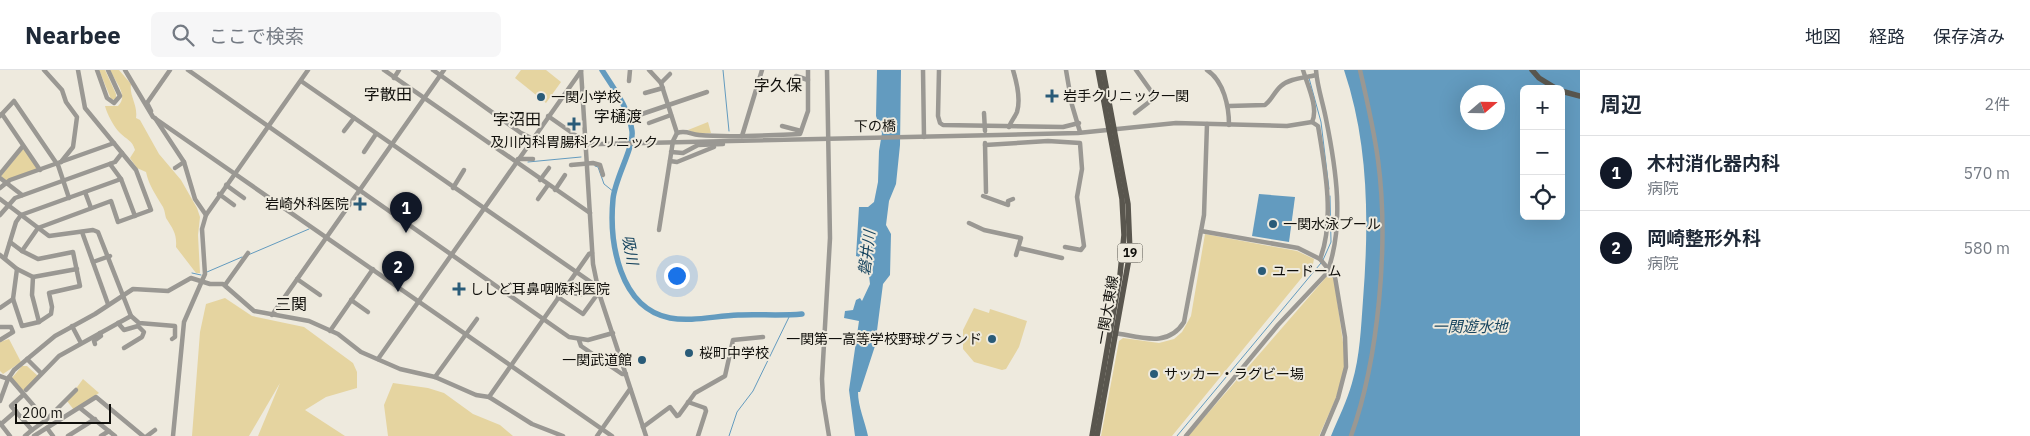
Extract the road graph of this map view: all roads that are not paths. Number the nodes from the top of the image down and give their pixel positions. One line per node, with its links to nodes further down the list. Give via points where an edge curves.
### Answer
1 (44, 70): 91 (street, via 62,90 76,117 73,147 68,156)
2 (78, 70): 77 (street, via 85,108)
3 (96, 70): 4 (street, via 107,98 114,103 120,96)
4 (108, 70)
5 (125, 70): 55 (street)
6 (170, 70): 55 (street, via 147,103)
7 (188, 70): 61 (street)
8 (308, 70): 37 (street)
9 (384, 70): 35 (street)
10 (399, 70): 35 (street)
11 (433, 70): 32 (street, 下の橋)
12 (444, 70): 32 (street)
13 (630, 70): 38 (street)
14 (649, 70): 39 (street)
15 (762, 70): 71 (street)
16 (808, 70): 36 (street)
17 (827, 70): 74 (street)
18 (923, 70): 72 (street)
19 (939, 70): 64 (street, via 940,123)
20 (1013, 70): 63 (street, via 1018,101 1017,113)
21 (1066, 70): 58 (street, via 1072,105)
22 (1098, 70): 65 (main road, 一関大東線 / 19)
23 (1102, 70): 65 (main road, 一関大東線 / 19)
24 (1136, 70): 48 (street, via 1153,99)
25 (1207, 70): 47 (street, via 1214,76)
26 (1303, 70): 34 (street)
27 (1360, 70): 236 (street, via 1378,160 1380,251 1374,341 1363,402)
28 (1532, 70): 40 (main road)
29 (581, 71): 53 (street); 78 (street)
30 (1315, 73): 34 (street); 151 (street, via 1335,176 1336,243)
31 (670, 74): 39 (street)
32 (440, 75): 45 (street); 75 (street, 下の橋)
33 (796, 76): 36 (street)
34 (1306, 77): 47 (street, via 1286,82 1265,105); 56 (street, via 1314,114)
35 (394, 78): 45 (street)
36 (808, 80): 67 (street, via 808,111)
37 (301, 81): 54 (street); 61 (street)
38 (629, 81)
39 (662, 85): 43 (street); 46 (street)
40 (1550, 85)
41 (707, 92): 46 (street)
42 (1565, 92): 44 (main road)
43 (645, 94)
44 (1580, 96)
45 (424, 98): 81 (street); 88 (street)
46 (668, 105): 51 (street); 52 (street)
47 (1229, 106): 60 (street)
48 (1135, 112)
49 (984, 113): 64 (street)
50 (1, 115): 82 (street); 91 (street, via 14,101)
51 (640, 115)
52 (671, 115): 57 (street); 69 (street)
53 (548, 116): 73 (street); 75 (street)
54 (354, 118): 66 (street); 70 (street)
55 (155, 119): 90 (street); 99 (street)
56 (1312, 122): 60 (street, 下の橋, via 1287,126); 149 (street, via 1318,126 1325,169 1327,238)
57 (649, 123)
58 (1079, 123): 63 (street, via 1063,127); 68 (street)
59 (1207, 124): 60 (street, 下の橋); 65 (street, 下の橋, via 1176,123); 134 (street)
60 (1229, 125)
61 (268, 126): 99 (street); 112 (street)
62 (782, 126): 67 (street)
63 (1009, 127): 64 (street)
64 (985, 128)
65 (1112, 130): 68 (street, 下の橋); 183 (main road, 一関大東線 / 19, via 1130,223 1130,253); 232 (main road, 一関大東線 / 19, via 1124,235)
66 (344, 131)
67 (801, 131): 71 (street, via 800,134)
68 (1080, 132): 72 (street, 下の橋); 80 (street)
69 (677, 133): 71 (street); 76 (street)
70 (376, 134): 81 (street); 84 (street)
71 (742, 136)
72 (922, 136): 74 (street, 下の橋)
73 (578, 137)
74 (829, 138): 76 (street, 下の橋); 231 (street, via 830,238 822,379)
75 (533, 139): 78 (street, 下の橋, via 556,146); 88 (street)
76 (673, 141): 78 (street, 下の橋); 85 (street)
77 (114, 143): 86 (street); 91 (street)
78 (586, 144): 93 (street)
79 (723, 144): 85 (street, via 698,146 683,153)
80 (1080, 144): 121 (street, via 1055,141 985,143 984,194 1004,205); 138 (street, via 1082,169 1077,197 1084,242 1081,250)
81 (391, 145): 111 (street); 112 (street)
82 (24, 146): 97 (street); 100 (street)
83 (714, 147): 89 (street, via 677,162)
84 (364, 152)
85 (671, 152): 89 (street)
86 (122, 153): 92 (street); 130 (street, via 136,170 151,210)
87 (533, 159): 88 (street)
88 (517, 161): 106 (street); 125 (street)
89 (670, 161): 133 (street)
90 (184, 162): 95 (street); 127 (street, via 194,199)
91 (57, 164): 97 (street); 105 (street)
92 (110, 164): 104 (street); 105 (street)
93 (586, 164): 94 (street); 102 (street, via 600,165); 126 (street)
94 (572, 165)
95 (175, 168)
96 (549, 168): 106 (street)
97 (40, 170): 107 (street)
98 (464, 170): 111 (street)
99 (235, 173): 108 (street); 136 (street)
100 (0, 174)
101 (565, 175): 113 (street)
102 (603, 175)
103 (0, 178): 107 (street)
104 (121, 179): 114 (street); 130 (street)
105 (63, 180): 116 (street); 117 (street)
106 (540, 180): 109 (street)
107 (6, 182): 110 (street); 116 (street)
108 (226, 185): 115 (street); 118 (street)
109 (548, 185): 113 (street); 120 (street)
110 (0, 188)
111 (453, 188): 125 (street)
112 (360, 190): 136 (street); 144 (street)
113 (555, 190): 126 (street)
114 (85, 192): 117 (street); 124 (street)
115 (220, 194): 123 (street); 127 (street)
116 (22, 195): 122 (street)
117 (69, 198): 129 (street)
118 (244, 198)
119 (0, 199): 122 (street)
120 (538, 199)
121 (1014, 199)
122 (7, 204): 128 (street); 129 (street)
123 (234, 205)
124 (91, 208): 130 (street, via 111,201 118,222); 132 (street)
125 (483, 209): 144 (street); 155 (street)
126 (590, 213): 142 (street)
127 (206, 214): 158 (street, via 202,229)
128 (0, 215)
129 (21, 215): 132 (street); 137 (street)
130 (135, 216)
131 (969, 223): 139 (street, via 984,230 1021,238)
132 (38, 228): 135 (street, via 54,237); 140 (street)
133 (660, 230)
134 (1201, 231): 149 (street, via 1298,248); 183 (street, via 1189,304 1180,328 1174,335 1158,340)
135 (82, 232): 146 (street, via 98,232); 150 (street)
136 (327, 236): 154 (street); 157 (street)
137 (10, 242): 140 (street); 147 (street)
138 (1064, 247)
139 (1019, 248): 145 (street); 148 (street)
140 (22, 250): 153 (street, via 38,259 74,252)
141 (248, 253): 159 (street)
142 (592, 253): 155 (street); 161 (street)
143 (0, 254): 147 (street)
144 (451, 255): 167 (street); 174 (street)
145 (1016, 255)
146 (110, 256): 150 (street); 162 (street)
147 (5, 258): 152 (street)
148 (1062, 258)
149 (1320, 260): 151 (street)
150 (93, 262): 168 (street)
151 (1327, 266): 234 (street); 235 (street, via 1337,286 1347,361 1338,398)
152 (17, 269): 156 (street); 165 (street)
153 (77, 269): 156 (street); 175 (street, via 80,286 49,293 51,314)
154 (373, 269): 166 (street); 167 (street)
155 (575, 273): 160 (street); 161 (street)
156 (33, 277): 175 (street, via 32,295)
157 (297, 279): 163 (street); 171 (street)
158 (203, 281): 159 (street); 162 (street, via 191,278 168,291 139,289); 225 (street, via 184,322)
159 (225, 285): 171 (street, via 254,311)
160 (564, 288): 161 (street, via 575,295); 164 (street)
161 (598, 290): 164 (street, via 583,314); 182 (street)
162 (123, 294): 168 (street); 172 (street)
163 (320, 295)
164 (558, 297): 174 (street)
165 (14, 299): 169 (street); 175 (street, via 22,326)
166 (351, 300): 170 (street); 179 (street)
167 (419, 301): 181 (street); 192 (street)
168 (108, 304): 177 (street)
169 (0, 308)
170 (368, 312)
171 (272, 315): 179 (street, via 308,321)
172 (130, 316): 176 (street); 185 (street, via 139,324 175,326)
173 (477, 319): 181 (street)
174 (543, 319): 187 (street); 193 (street)
175 (39, 322)
176 (118, 323): 180 (street); 190 (street, via 124,330 138,326 144,332 142,337)
177 (72, 326): 188 (street); 191 (street)
178 (0, 327): 186 (street, via 11,327 13,332)
179 (330, 331): 192 (street)
180 (100, 333): 188 (street); 189 (street)
181 (466, 333): 193 (street); 198 (street)
182 (612, 333): 187 (street); 195 (street)
183 (1116, 333): 233 (main road, 一関大東線 / 19)
184 (763, 337): 204 (street, via 733,340 725,376 700,388)
185 (172, 339)
186 (0, 340)
187 (578, 340): 195 (street, via 581,346)
188 (81, 343): 194 (street, via 59,356)
189 (95, 344)
190 (124, 348)
191 (27, 359): 194 (street); 197 (street)
192 (378, 360): 198 (street)
193 (511, 365): 202 (street); 212 (street)
194 (41, 373): 201 (street)
195 (626, 374): 199 (street)
196 (0, 377): 197 (street)
197 (8, 378): 201 (street); 203 (street)
198 (435, 378): 202 (street)
199 (630, 389): 210 (street); 212 (street)
200 (76, 390): 208 (street)
201 (25, 393): 206 (street, via 11,406); 208 (street)
202 (489, 397): 226 (street, via 532,424)
203 (0, 401)
204 (688, 402): 210 (street, via 680,415 677,416 670,407); 230 (street, via 706,411)
205 (80, 408): 207 (street); 211 (street); 223 (street, via 96,397)
206 (16, 411): 209 (street); 213 (street)
207 (95, 419): 215 (street); 220 (street)
208 (46, 420): 213 (street)
209 (0, 424): 216 (street)
210 (643, 427): 229 (street)
211 (47, 428): 218 (street); 219 (street)
212 (602, 429): 227 (street); 228 (street)
213 (32, 430): 217 (street)
214 (155, 430): 224 (street)
215 (109, 431): 221 (street); 222 (street)
216 (10, 436)
217 (25, 436)
218 (34, 436)
219 (53, 436)
220 (68, 436)
221 (101, 436)
222 (115, 436)
223 (143, 436)
224 (147, 436)
225 (173, 436)
226 (563, 436)
227 (597, 436)
228 (612, 436)
229 (646, 436)
230 (698, 436)
231 (829, 436)
232 (1092, 436)
233 (1097, 436)
234 (1186, 436)
235 (1322, 436)
236 (1352, 436)

